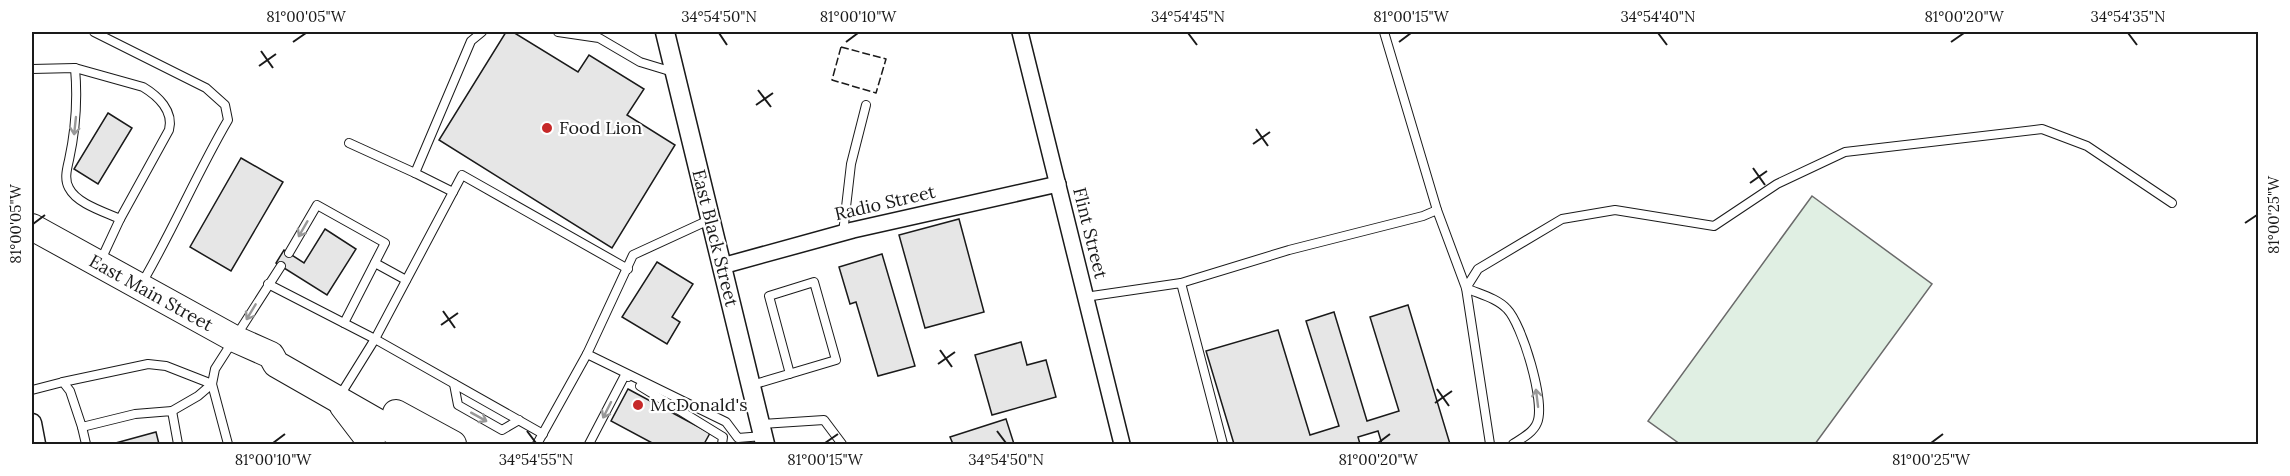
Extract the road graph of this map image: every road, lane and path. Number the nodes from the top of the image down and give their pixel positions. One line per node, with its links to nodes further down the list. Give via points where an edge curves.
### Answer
1 (94, 32): 30 (lane, via 206,88 225,105 228,120)
2 (482, 32): 12 (lane, via 471,40)
3 (558, 32): 9 (lane, via 599,38 640,62)
4 (665, 32): 9 (street, East Black Street)
5 (1020, 32): 13 (street, Flint Street)
6 (1384, 32): 16 (lane)
7 (75, 68): 8 (lane); 17 (lane, one-way to 17, via 78,101 66,174 68,187 76,198); 17 (lane, via 143,87 161,101 171,122)
8 (32, 69)
9 (675, 72): 18 (street, East Black Street)
10 (866, 105): 20 (lane, via 851,164)
11 (349, 143): 12 (lane)
12 (415, 173): 14 (lane)
13 (1058, 184): 20 (street, Radio Street); 32 (street, Flint Street)
14 (453, 192): 26 (lane, via 462,175); 27 (lane)
15 (2172, 203): 31 (lane, via 2087,146 2042,129 1845,152 1777,184 1714,226 1615,210 1562,219 1478,269)
16 (1437, 210): 28 (lane); 31 (lane)
17 (120, 219): 23 (lane)
18 (710, 219): 25 (street, East Black Street); 26 (lane, via 633,255)
19 (32, 227): 23 (highway, East Main Street)
20 (843, 233): 25 (street, Radio Street)
21 (289, 253): 22 (lane, one-way to 21, via 385,243 317,205)
22 (375, 263): 27 (lane); 33 (lane)
23 (99, 264): 30 (highway, East Main Street)
24 (281, 266): 29 (lane)
25 (722, 266): 42 (street, East Black Street)
26 (628, 269): 36 (lane)
27 (406, 280): 35 (lane)
28 (1181, 283): 32 (lane); 64 (lane)
29 (268, 284): 33 (lane); 34 (lane, one-way to 34)
30 (140, 287): 34 (highway, East Main Street)
31 (1466, 288): 65 (lane); 66 (lane, one-way to 31, via 1538,422 1537,394 1520,328 1500,303)
32 (1086, 297): 63 (street, Flint Street)
33 (344, 323): 35 (lane)
34 (235, 339): 40 (lane, via 215,369); 44 (highway, East Main Street, via 271,355 276,364)
35 (375, 339): 41 (lane); 44 (lane)
36 (587, 354): 38 (lane); 49 (lane)
37 (790, 374): 37 (lane, via 836,360 814,282 769,296); 42 (lane)
38 (625, 375): 52 (lane, via 726,422); 60 (lane, one-way to 60); 61 (lane, via 723,437)
39 (63, 382): 40 (lane, via 148,364 166,366); 43 (lane); 48 (lane)
40 (213, 384): 45 (lane); 56 (lane)
41 (454, 384): 46 (lane); 46 (lane, one-way to 46, via 458,405 502,430)
42 (751, 385): 50 (street, East Black Street)
43 (32, 390)
44 (341, 392): 51 (highway, East Main Street); 57 (highway)
45 (172, 411): 48 (lane, via 135,414); 55 (lane)
46 (519, 420): 49 (lane)
47 (32, 423): 53 (street)
48 (82, 427): 54 (lane)
49 (543, 434): 59 (lane)
50 (763, 435): 52 (lane); 62 (lane, via 824,420)
51 (416, 438): 58 (highway, East Main Street)
52 (737, 441)
53 (36, 444)
54 (86, 444)
55 (178, 444)
56 (228, 444)
57 (372, 444)
58 (453, 444)
59 (537, 444)
60 (589, 444)
61 (722, 444)
62 (842, 444)
63 (1122, 444)
64 (1222, 444)
65 (1490, 444)
66 (1513, 444)

